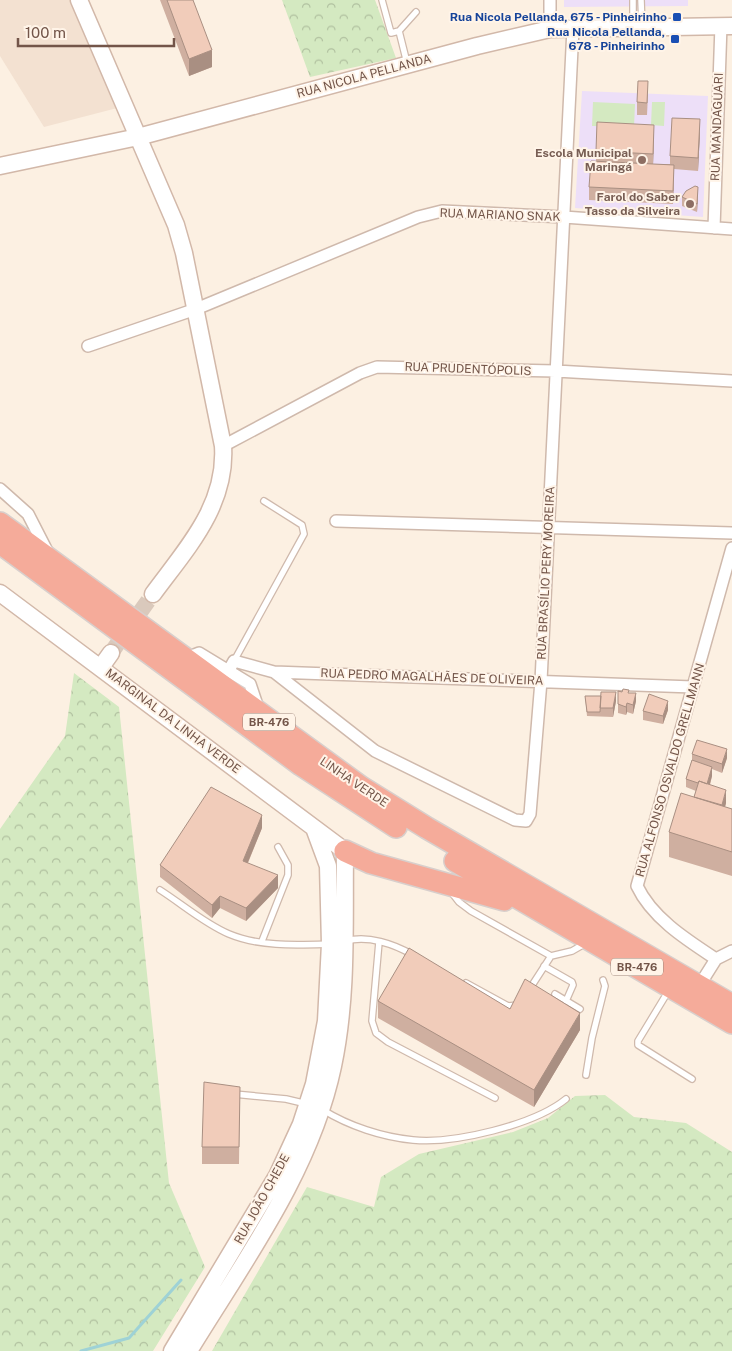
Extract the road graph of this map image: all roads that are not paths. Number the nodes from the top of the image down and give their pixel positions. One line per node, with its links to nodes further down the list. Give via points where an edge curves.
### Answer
1 (79, 0): 13 (main road)
2 (382, 0): 11 (lane, via 391,33)
3 (550, 0): 10 (street)
4 (633, 0): 8 (lane)
5 (642, 0): 8 (lane)
6 (416, 12): 11 (lane)
7 (727, 25): 8 (main road, RUA NICOLA PELLANDA); 16 (street, RUA MANDAGUARI)
8 (637, 27): 9 (main road, RUA NICOLA PELLANDA)
9 (573, 28): 10 (main road, RUA NICOLA PELLANDA); 15 (street, RUA BRASÍLIO PERY MOREIRA)
10 (550, 29): 12 (main road, RUA NICOLA PELLANDA)
11 (399, 31): 12 (lane)
12 (408, 64): 13 (main road, RUA NICOLA PELLANDA)
13 (138, 138): 14 (main road, RUA NICOLA PELLANDA); 18 (main road, via 176,225)
14 (0, 166)
15 (564, 217): 16 (street, RUA MARIANO SNAK); 18 (street, RUA MARIANO SNAK, via 442,211 418,217); 20 (street, RUA BRASÍLIO PERY MOREIRA)
16 (714, 228): 17 (street, RUA MARIANO SNAK)
17 (732, 229)
18 (196, 309): 19 (street, RUA MARIANO SNAK); 22 (main road)
19 (88, 346)
20 (556, 372): 21 (street, RUA PRUDENTÓPOLIS); 22 (street, RUA PRUDENTÓPOLIS, via 377,367); 27 (street, RUA BRASÍLIO PERY MOREIRA)
21 (732, 381)
22 (223, 446): 33 (main road, via 224,464 217,498 207,519)
23 (0, 489): 31 (street, via 28,514)
24 (264, 501): 36 (lane, via 302,525 304,534)
25 (336, 521): 27 (street)
26 (0, 523): 31 (highway, LINHA VERDE / BR-476)
27 (549, 527): 28 (street); 39 (street, RUA BRASÍLIO PERY MOREIRA)
28 (732, 533)
29 (0, 543): 47 (highway, LINHA VERDE / BR-476, via 327,784)
30 (732, 548): 40 (street, RUA ALFONSO OSVALDO GRELLMANN)
31 (53, 564): 35 (highway, LINHA VERDE / BR-476)
32 (0, 593): 37 (main road, MARGINAL DA LINHA VERDE)
33 (153, 594)
34 (111, 653): 37 (main road)
35 (184, 659): 36 (street, RUA PEDRO MAGALHÃES DE OLIVEIRA, via 200,653); 41 (highway, LINHA VERDE / BR-476)
36 (232, 665): 38 (street, RUA PEDRO MAGALHÃES DE OLIVEIRA); 41 (street, via 250,684)
37 (101, 667): 42 (main road, MARGINAL DA LINHA VERDE)
38 (274, 672): 39 (street, RUA PEDRO MAGALHÃES DE OLIVEIRA); 39 (street, RUA BRASÍLIO PERY MOREIRA, via 375,751 498,813 526,821 530,814)
39 (541, 681): 40 (street, RUA PEDRO MAGALHÃES DE OLIVEIRA)
40 (693, 687): 55 (street, RUA ALFONSO OSVALDO GRELLMANN, via 637,886 644,902)
41 (260, 715): 59 (highway, LINHA VERDE / BR-476, via 394,809)
42 (314, 828): 44 (main road, MARGINAL DA LINHA VERDE); 51 (main road, RUA JOÃO CHEDE, via 329,876)
43 (278, 847): 49 (lane, via 288,865 288,875)
44 (345, 851): 45 (highway, via 371,863); 51 (main road, RUA JOÃO CHEDE)
45 (443, 882): 47 (highway); 53 (lane, via 471,911)
46 (160, 890): 49 (lane, via 228,933)
47 (542, 912): 48 (highway, LINHA VERDE / BR-476)
48 (590, 940): 53 (lane, via 572,952); 60 (highway, LINHA VERDE / BR-476)
49 (262, 941): 51 (lane, via 289,945)
50 (379, 942): 51 (lane, via 358,938); 54 (lane, via 402,948); 69 (lane, via 372,1021 376,1033)
51 (337, 943): 71 (main road, RUA JOÃO CHEDE)
52 (732, 951): 55 (street)
53 (551, 956): 56 (lane)
54 (418, 957)
55 (716, 959): 59 (street)
56 (544, 966): 57 (lane, via 520,1005 508,1006); 62 (lane, via 572,982)
57 (459, 979)
58 (603, 980): 66 (lane, via 605,986)
59 (699, 986): 63 (highway, LINHA VERDE / BR-476)
60 (671, 987): 65 (highway, LINHA VERDE / BR-476); 67 (lane, via 638,1044)
61 (555, 994): 62 (lane)
62 (566, 1001): 64 (lane)
63 (732, 1005)
64 (580, 1009)
65 (732, 1023)
66 (586, 1075)
67 (692, 1079)
68 (224, 1094): 71 (lane, via 286,1099)
69 (495, 1098)
70 (566, 1099): 71 (lane, via 535,1118 497,1131 435,1140 414,1140 354,1126)
71 (315, 1106): 72 (main road, RUA JOÃO CHEDE)
72 (240, 1253): 73 (main road, RUA JOÃO CHEDE); 74 (main road, RUA JOÃO CHEDE)
73 (172, 1351)
74 (189, 1351)

